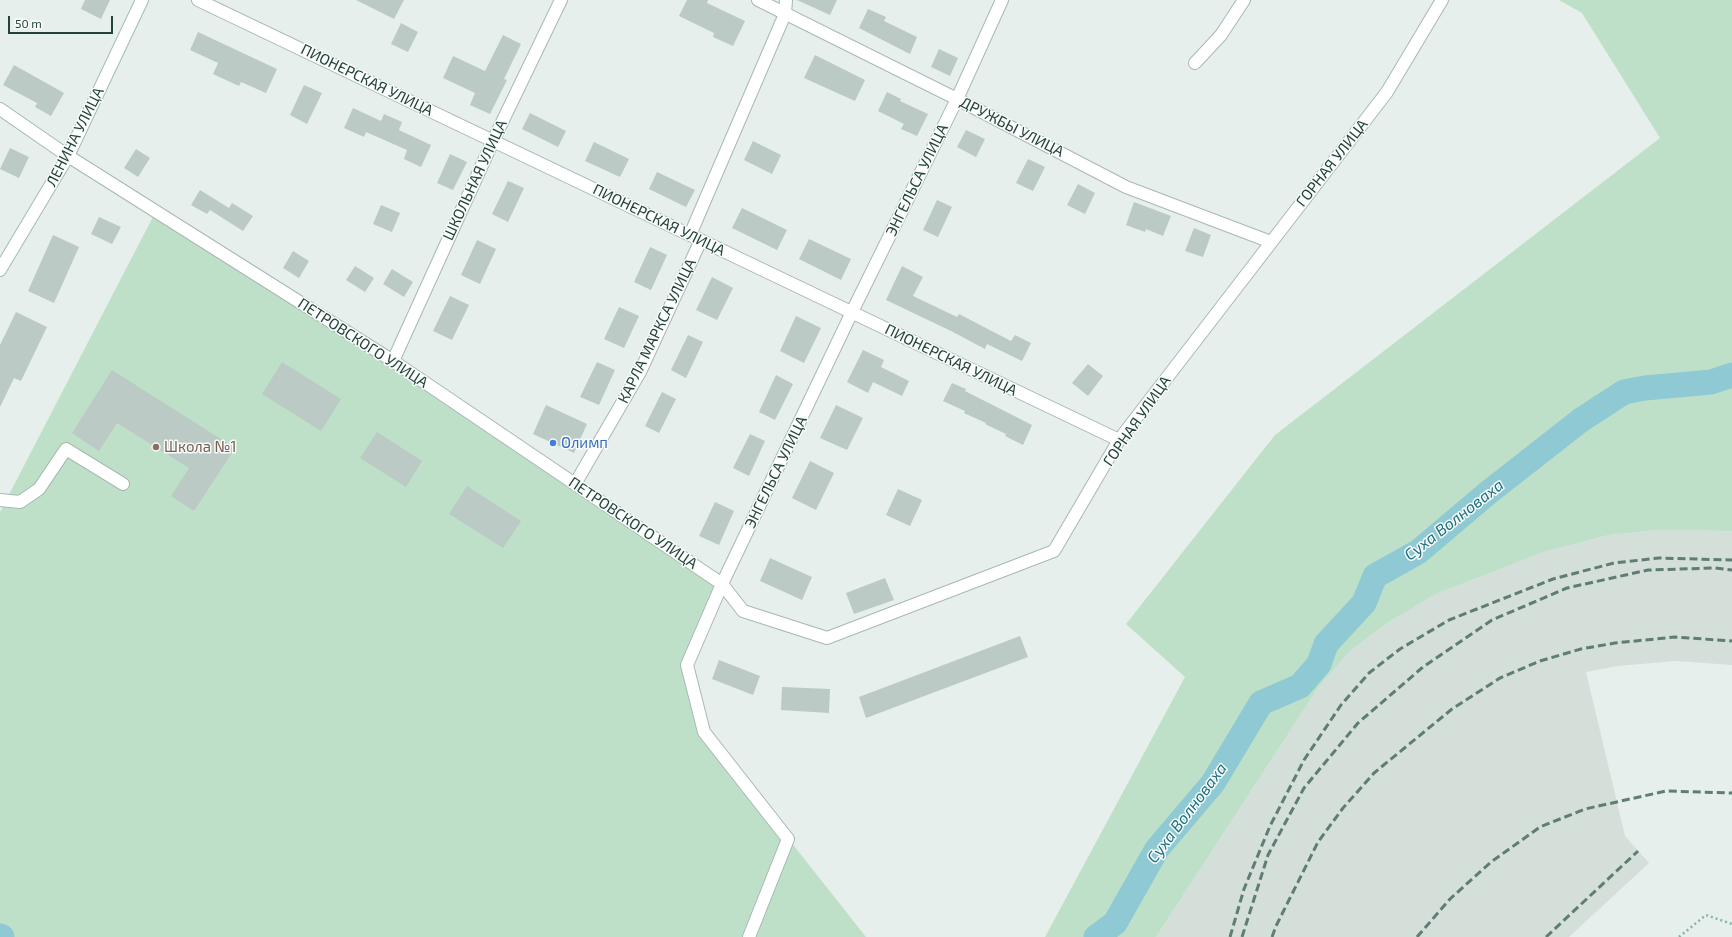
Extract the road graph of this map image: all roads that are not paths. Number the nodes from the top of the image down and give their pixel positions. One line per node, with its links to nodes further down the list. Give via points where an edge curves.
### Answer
1 (142, 0): 14 (street, ЛЕНИНА УЛИЦА)
2 (198, 0): 13 (street, ПИОНЕРСКАЯ УЛИЦА)
3 (560, 0): 13 (street, ШКОЛЬНАЯ УЛИЦА)
4 (758, 0): 9 (street, ДРУЖБЫ УЛИЦА)
5 (786, 0): 9 (street, КАРЛА МАРКСА УЛИЦА)
6 (1002, 0): 11 (street, ЭНГЕЛЬСА УЛИЦА)
7 (1244, 0): 10 (street, via 1222,35)
8 (1442, 0): 17 (street, ГОРНАЯ УЛИЦА, via 1387,92)
9 (785, 14): 11 (street, ДРУЖБЫ УЛИЦА); 15 (street, КАРЛА МАРКСА УЛИЦА)
10 (1195, 63)
11 (957, 99): 17 (street, ДРУЖБЫ УЛИЦА, via 1126,187); 19 (street, ЭНГЕЛЬСА УЛИЦА)
12 (0, 109): 14 (street, ПЕТРОВСКОГО УЛИЦА)
13 (493, 141): 15 (street, ПИОНЕРСКАЯ УЛИЦА); 20 (street, ШКОЛЬНАЯ УЛИЦА)
14 (68, 156): 18 (street, ЛЕНИНА УЛИЦА); 20 (street, ПЕТРОВСКОГО УЛИЦА)
15 (690, 235): 16 (street, ПИОНЕРСКАЯ УЛИЦА)
16 (701, 240): 19 (street, ПИОНЕРСКАЯ УЛИЦА); 23 (street, КАРЛА МАРКСА УЛИЦА, via 640,372)
17 (1271, 242): 21 (street, ГОРНАЯ УЛИЦА)
18 (0, 270)
19 (852, 312): 21 (street, ПИОНЕРСКАЯ УЛИЦА); 25 (street, ЭНГЕЛЬСА УЛИЦА)
20 (393, 361): 23 (street, ПЕТРОВСКОГО УЛИЦА)
21 (1119, 440): 25 (street, ГОРНАЯ УЛИЦА, via 1054,551 826,638 743,611)
22 (123, 484): 24 (street, via 66,449 39,489 20,502)
23 (575, 484): 25 (street, ПЕТРОВСКОГО УЛИЦА)
24 (0, 500)
25 (722, 584): 26 (street, ЭНГЕЛЬСА УЛИЦА, via 687,665 704,732 788,839)
26 (749, 937)

